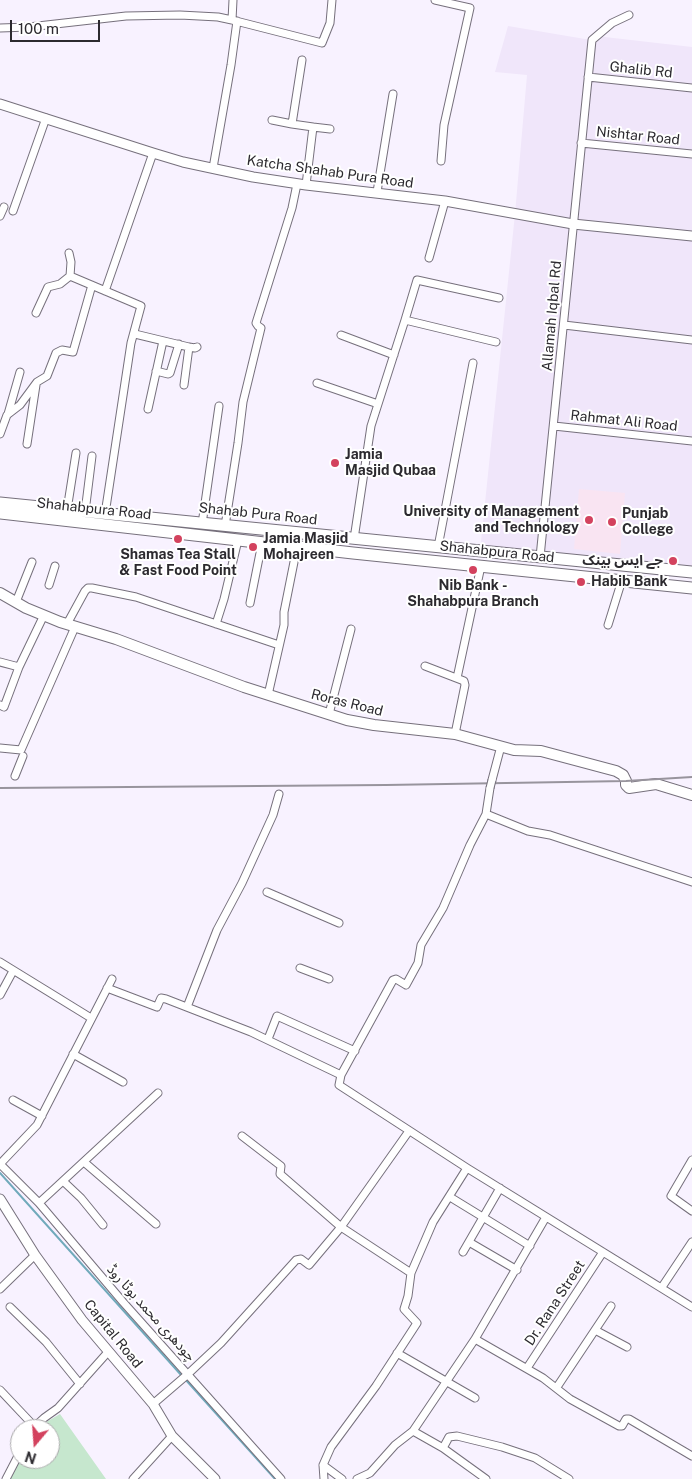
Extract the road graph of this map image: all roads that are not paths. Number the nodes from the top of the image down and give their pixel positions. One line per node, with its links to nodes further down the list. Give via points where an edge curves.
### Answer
1 (233, 0): 5 (street)
2 (332, 0): 5 (street, via 330,23 322,44)
3 (435, 0): 20 (street, via 470,8 444,125)
4 (629, 15): 8 (street, Allamah Iqbal Rd, via 612,23 592,40)
5 (234, 20): 6 (street, via 180,15 126,16); 21 (street, via 231,65)
6 (0, 28)
7 (302, 60): 14 (street)
8 (588, 77): 9 (street, Ghalib Rd); 17 (street, Allamah Iqbal Rd)
9 (692, 88)
10 (393, 94): 23 (street)
11 (0, 104): 12 (street, Katcha Shahab Pura Road)
12 (46, 118): 18 (street, Katcha Shahab Pura Road); 26 (street)
13 (272, 120): 14 (street)
14 (292, 124): 15 (street)
15 (313, 127): 16 (street); 22 (street)
16 (330, 129)
17 (582, 143): 19 (street, Nishtar Road); 28 (street, Allamah Iqbal Rd)
18 (153, 153): 21 (street, Katcha Shahab Pura Road); 34 (street)
19 (692, 154)
20 (441, 161)
21 (214, 168): 22 (street, Katcha Shahab Pura Road)
22 (301, 185): 23 (street, Katcha Shahab Pura Road); 70 (street, via 256,323 260,328 243,402)
23 (377, 192): 24 (street, Katcha Shahab Pura Road)
24 (445, 201): 28 (street, Katcha Shahab Pura Road); 31 (street)
25 (4, 207): 27 (street)
26 (13, 211)
27 (0, 216)
28 (573, 224): 29 (street, Katcha Shahab Pura Road); 38 (street, Allamah Iqbal Rd)
29 (692, 236)
30 (69, 253): 32 (street)
31 (429, 258)
32 (70, 276): 33 (street); 36 (street, via 60,284 48,287)
33 (92, 285): 34 (street); 51 (street, via 73,352 56,353 47,376)
34 (105, 291): 39 (street, via 141,306)
35 (499, 298): 37 (street, via 417,280)
36 (36, 313)
37 (405, 320): 43 (street); 47 (street)
38 (564, 325): 41 (street); 58 (street, Allamah Iqbal Rd)
39 (134, 334): 42 (street); 67 (street)
40 (340, 335): 47 (street)
41 (692, 340)
42 (163, 341): 44 (street); 49 (street)
43 (496, 342)
44 (179, 344): 46 (street); 49 (street, via 170,373)
45 (197, 346): 46 (street)
46 (189, 347): 53 (street)
47 (394, 355): 54 (street)
48 (473, 363): 75 (street)
49 (156, 371): 56 (street)
50 (20, 372): 57 (street)
51 (37, 382): 57 (street, via 20,405); 61 (street)
52 (317, 383): 54 (street)
53 (184, 385)
54 (378, 404): 71 (street, via 371,426)
55 (219, 406): 69 (street)
56 (148, 409)
57 (5, 414): 59 (street)
58 (554, 426): 60 (street, Rahmat Ali Road); 76 (street, Allamah Iqbal Rd)
59 (0, 434)
60 (692, 441)
61 (27, 444)
62 (76, 453): 65 (street)
63 (92, 456): 67 (street)
64 (0, 503): 65 (main road, Shahab Pura Road)
65 (67, 510): 67 (main road, Shahab Pura Road)
66 (0, 513): 67 (main road, Shahabpura Road)
67 (96, 516): 68 (main road, Shahab Pura Road)
68 (118, 521): 69 (main road, Shahab Pura Road); 72 (main road, Shahabpura Road)
69 (202, 524): 70 (main road, Shahab Pura Road)
70 (225, 526): 71 (main road, Shahab Pura Road)
71 (354, 539): 75 (main road, Shahab Pura Road)
72 (238, 540): 73 (main road, Shahabpura Road); 89 (street)
73 (262, 543): 74 (main road, Shahabpura Road); 87 (street)
74 (297, 547): 79 (main road, Shahabpura Road); 93 (street)
75 (438, 547): 76 (main road, Shahab Pura Road)
76 (540, 557): 80 (main road); 81 (main road, Shahab Pura Road)
77 (32, 562): 86 (street)
78 (55, 566): 83 (street)
79 (481, 566): 80 (main road, Shahabpura Road); 97 (street)
80 (539, 572): 82 (main road, Shahabpura Road)
81 (692, 572)
82 (622, 580): 84 (main road, Shahabpura Road); 91 (street)
83 (49, 585)
84 (692, 588)
85 (0, 593): 86 (main road, Roras Road)
86 (16, 602): 88 (main road, Roras Road)
87 (250, 603)
88 (44, 615): 90 (main road, Roras Road); 96 (street)
89 (216, 624): 90 (street, via 136,597 88,588); 93 (street)
90 (71, 625): 98 (main road, Roras Road); 103 (street, via 21,750)
91 (608, 625)
92 (351, 629): 100 (street)
93 (279, 645): 98 (street)
94 (0, 662): 96 (street)
95 (425, 666): 97 (street)
96 (19, 668): 99 (street, via 4,707)
97 (457, 678): 101 (street, via 465,685)
98 (268, 695): 100 (main road, Roras Road)
99 (0, 706)
100 (329, 714): 101 (main road, Roras Road, via 374,726)
101 (455, 734): 102 (main road, Roras Road)
102 (501, 746): 107 (main road, Roras Road, via 541,751 613,770 623,775 629,788 656,784); 108 (street, bridge)
103 (0, 748)
104 (23, 756): 105 (street)
105 (15, 776)
106 (279, 794): 119 (street, via 273,815 242,883 217,930)
107 (692, 795)
108 (486, 814): 109 (street, via 528,831 550,835); 122 (street, via 443,908 421,945 418,963 406,985 393,980)
109 (692, 882)
110 (267, 892): 111 (street)
111 (339, 923)
112 (0, 962): 114 (street)
113 (300, 968): 116 (street)
114 (13, 971): 118 (street); 120 (street)
115 (112, 979): 117 (street)
116 (329, 980)
117 (107, 988): 119 (street, via 158,1007 162,998); 120 (street)
118 (0, 995)
119 (187, 1007): 121 (street)
120 (92, 1018): 123 (street)
121 (268, 1039): 122 (street, via 277,1016); 124 (street)
122 (355, 1051): 124 (street)
123 (73, 1054): 125 (street); 128 (street)
124 (341, 1075): 129 (street, via 340,1086)
125 (123, 1082)
126 (158, 1093): 132 (street)
127 (13, 1100): 128 (street)
128 (42, 1116): 133 (street)
129 (409, 1131): 134 (street); 145 (street)
130 (242, 1136): 145 (street, via 281,1166 280,1174)
131 (692, 1160): 140 (street, via 671,1196)
132 (84, 1162): 135 (street); 143 (street)
133 (0, 1164): 139 (street, چودھری محمد بوٹا روڈ)
134 (467, 1168): 136 (street); 137 (street)
135 (63, 1181): 139 (street); 144 (street)
136 (500, 1188): 141 (street); 142 (street)
137 (450, 1197): 141 (street); 153 (street, via 433,1222)
138 (0, 1198): 151 (street, Capital Road)
139 (39, 1203): 165 (street, چودھری محمد بوٹا روڈ)
140 (692, 1211)
141 (483, 1217): 146 (street); 148 (street)
142 (546, 1217): 148 (street); 150 (street)
143 (156, 1224)
144 (103, 1225)
145 (341, 1227): 153 (street); 165 (street, via 309,1265 302,1259 296,1260 221,1343)
146 (469, 1242): 149 (street); 152 (street)
147 (692, 1242): 154 (street)
148 (530, 1246): 152 (street)
149 (463, 1252)
150 (604, 1252): 154 (street); 164 (street, Dr. Rana Street)
151 (35, 1255): 155 (street); 162 (street, Capital Road)
152 (517, 1270): 160 (street)
153 (410, 1273): 163 (street, via 404,1309 417,1323)
154 (662, 1287): 158 (street)
155 (0, 1289)
156 (611, 1306): 159 (street)
157 (10, 1307): 167 (street, via 46,1342)
158 (692, 1307)
159 (595, 1330): 161 (street); 168 (street)
160 (476, 1339): 164 (street); 166 (street)
161 (627, 1348)
162 (108, 1352): 167 (street); 171 (street, Capital Road)
163 (397, 1353): 166 (street); 178 (street, via 331,1447)
164 (527, 1368): 168 (street)
165 (188, 1374): 171 (street); 181 (street, چودھری محمد بوٹا روڈ)
166 (446, 1383): 170 (street); 174 (street)
167 (80, 1384): 173 (street)
168 (557, 1387): 177 (street, via 570,1399 620,1426 628,1419)
169 (0, 1390): 172 (street)
170 (475, 1398)
171 (153, 1404): 175 (street, Capital Road)
172 (25, 1419)
173 (44, 1419)
174 (412, 1431): 176 (street); 184 (street, via 370,1473)
175 (172, 1436): 179 (street); 180 (street, Capital Road)
176 (443, 1448): 185 (street); 186 (street, via 450,1437 457,1436 502,1447 535,1458)
177 (691, 1455)
178 (323, 1465): 182 (street); 183 (street)
179 (133, 1479)
180 (215, 1479)
181 (282, 1479)
182 (324, 1479)
183 (342, 1479)
184 (357, 1479)
185 (486, 1479)
186 (569, 1479)

